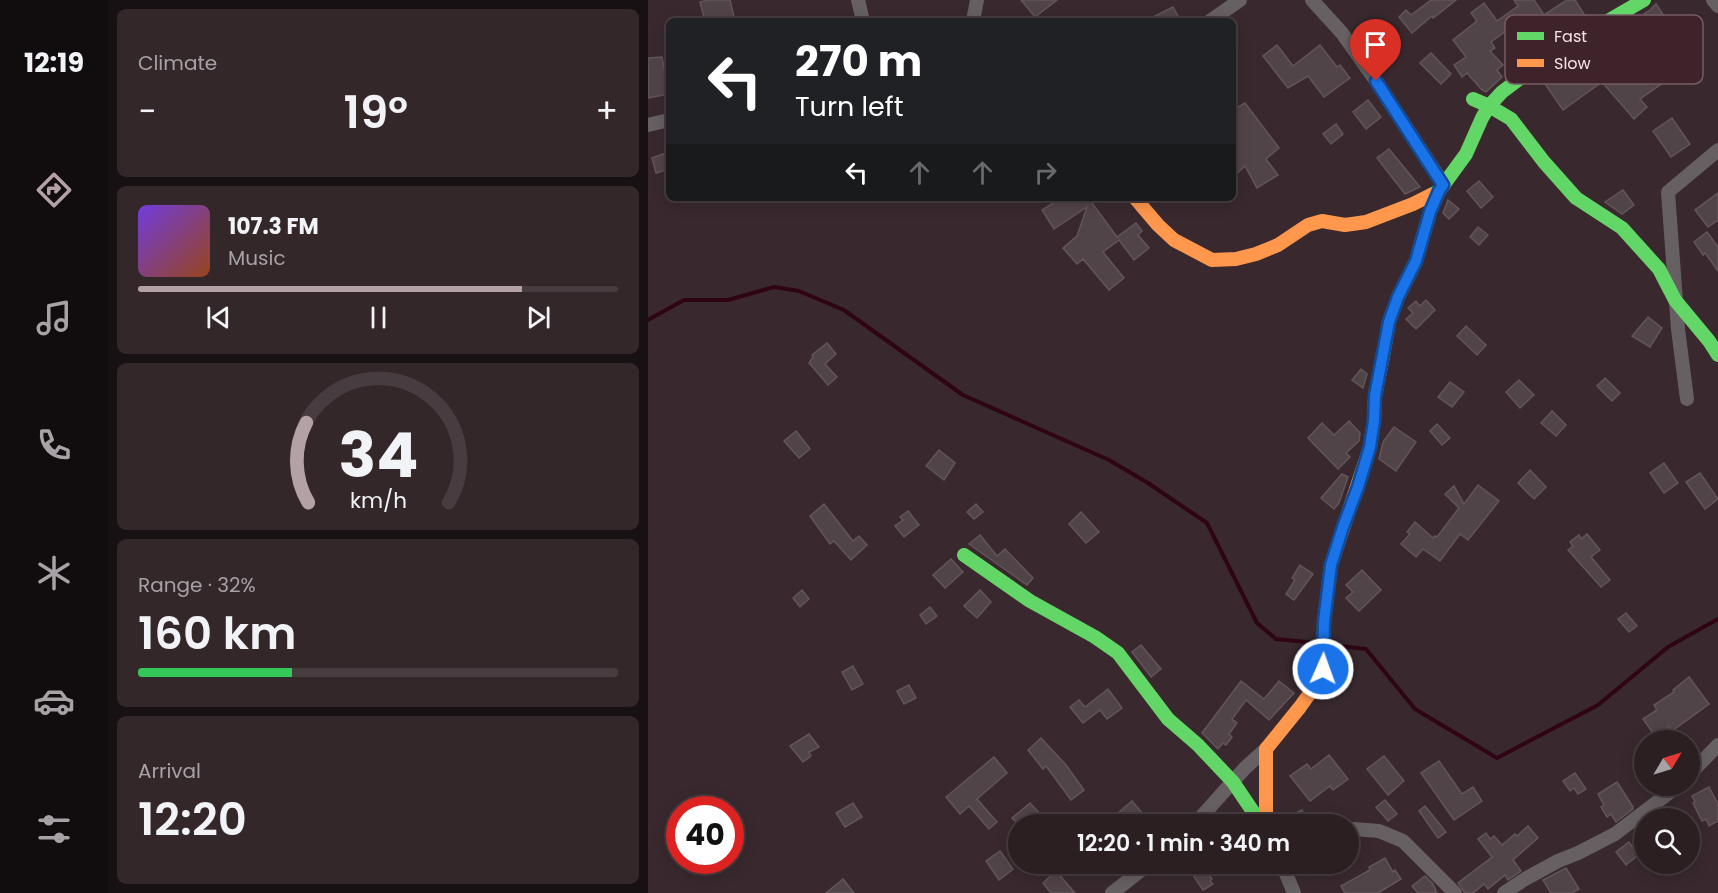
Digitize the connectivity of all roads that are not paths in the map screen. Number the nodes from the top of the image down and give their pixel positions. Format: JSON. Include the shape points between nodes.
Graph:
{"nodes":[{"id":1,"x":858,"y":0,"type":"edge"},
{"id":2,"x":978,"y":0,"type":"edge"},
{"id":3,"x":1240,"y":0,"type":"edge"},
{"id":4,"x":1311,"y":0,"type":"edge"},
{"id":5,"x":1644,"y":0,"type":"edge"},
{"id":6,"x":1713,"y":0,"type":"edge"},
{"id":7,"x":1718,"y":6,"type":"edge"},
{"id":8,"x":1618,"y":15,"type":"edge"},
{"id":9,"x":862,"y":18,"type":"edge"},
{"id":10,"x":974,"y":18,"type":"edge"},
{"id":11,"x":1214,"y":18,"type":"edge"},
{"id":12,"x":1513,"y":84,"type":"edge"},
{"id":13,"x":1473,"y":99,"type":"dead end"},
{"id":14,"x":1489,"y":106,"type":"junction"},
{"id":15,"x":666,"y":121,"type":"edge"},
{"id":16,"x":648,"y":125,"type":"edge"},
{"id":17,"x":1718,"y":150,"type":"edge"},
{"id":18,"x":1441,"y":188,"type":"junction"},
{"id":19,"x":1138,"y":201,"type":"edge"},
{"id":20,"x":1676,"y":300,"type":"junction"},
{"id":21,"x":1718,"y":355,"type":"edge"},
{"id":22,"x":1687,"y":399,"type":"dead end"},
{"id":23,"x":964,"y":555,"type":"dead end"},
{"id":24,"x":1718,"y":745,"type":"edge"},
{"id":25,"x":1266,"y":748,"type":"junction"},
{"id":26,"x":1700,"y":764,"type":"edge"},
{"id":27,"x":1233,"y":782,"type":"junction"},
{"id":28,"x":1665,"y":796,"type":"edge"},
{"id":29,"x":1204,"y":814,"type":"edge"},
{"id":30,"x":1256,"y":814,"type":"edge"},
{"id":31,"x":1264,"y":814,"type":"edge"},
{"id":32,"x":1359,"y":829,"type":"edge"},
{"id":33,"x":1137,"y":874,"type":"edge"},
{"id":34,"x":1287,"y":874,"type":"edge"},
{"id":35,"x":1117,"y":891,"type":"edge"},
{"id":36,"x":1294,"y":893,"type":"edge"},
{"id":37,"x":1455,"y":893,"type":"edge"},
{"id":38,"x":1504,"y":893,"type":"edge"}],
"edges":[{"from":1,"to":9,"type":"street"},
{"from":2,"to":10,"type":"street"},
{"from":3,"to":11,"type":"street"},
{"from":4,"to":18,"type":"street","via":[[1342,33],[1369,71]]},
{"from":5,"to":8,"type":"street"},
{"from":6,"to":7,"type":"street"},
{"from":12,"to":14,"type":"street"},
{"from":13,"to":14,"type":"street"},
{"from":14,"to":18,"type":"street","via":[[1466,154]]},
{"from":14,"to":20,"type":"street","via":[[1511,119],[1576,198],[1622,228],[1659,269]]},
{"from":15,"to":16,"type":"street"},
{"from":17,"to":20,"type":"street","via":[[1668,192]]},
{"from":18,"to":19,"type":"street","via":[[1413,204],[1366,222],[1308,225],[1278,245],[1236,259],[1212,260],[1174,240]]},
{"from":18,"to":25,"type":"street","via":[[1416,261],[1389,322],[1370,447],[1331,565],[1320,679]]},
{"from":20,"to":21,"type":"street"},
{"from":20,"to":22,"type":"street"},
{"from":23,"to":27,"type":"street","via":[[1030,602],[1118,653],[1168,719]]},
{"from":24,"to":26,"type":"street"},
{"from":25,"to":27,"type":"street"},
{"from":25,"to":31,"type":"street"},
{"from":27,"to":29,"type":"street"},
{"from":27,"to":30,"type":"street"},
{"from":28,"to":38,"type":"street","via":[[1615,834]]},
{"from":32,"to":37,"type":"street","via":[[1380,831],[1402,841]]},
{"from":33,"to":35,"type":"street"},
{"from":34,"to":36,"type":"street"}]}
